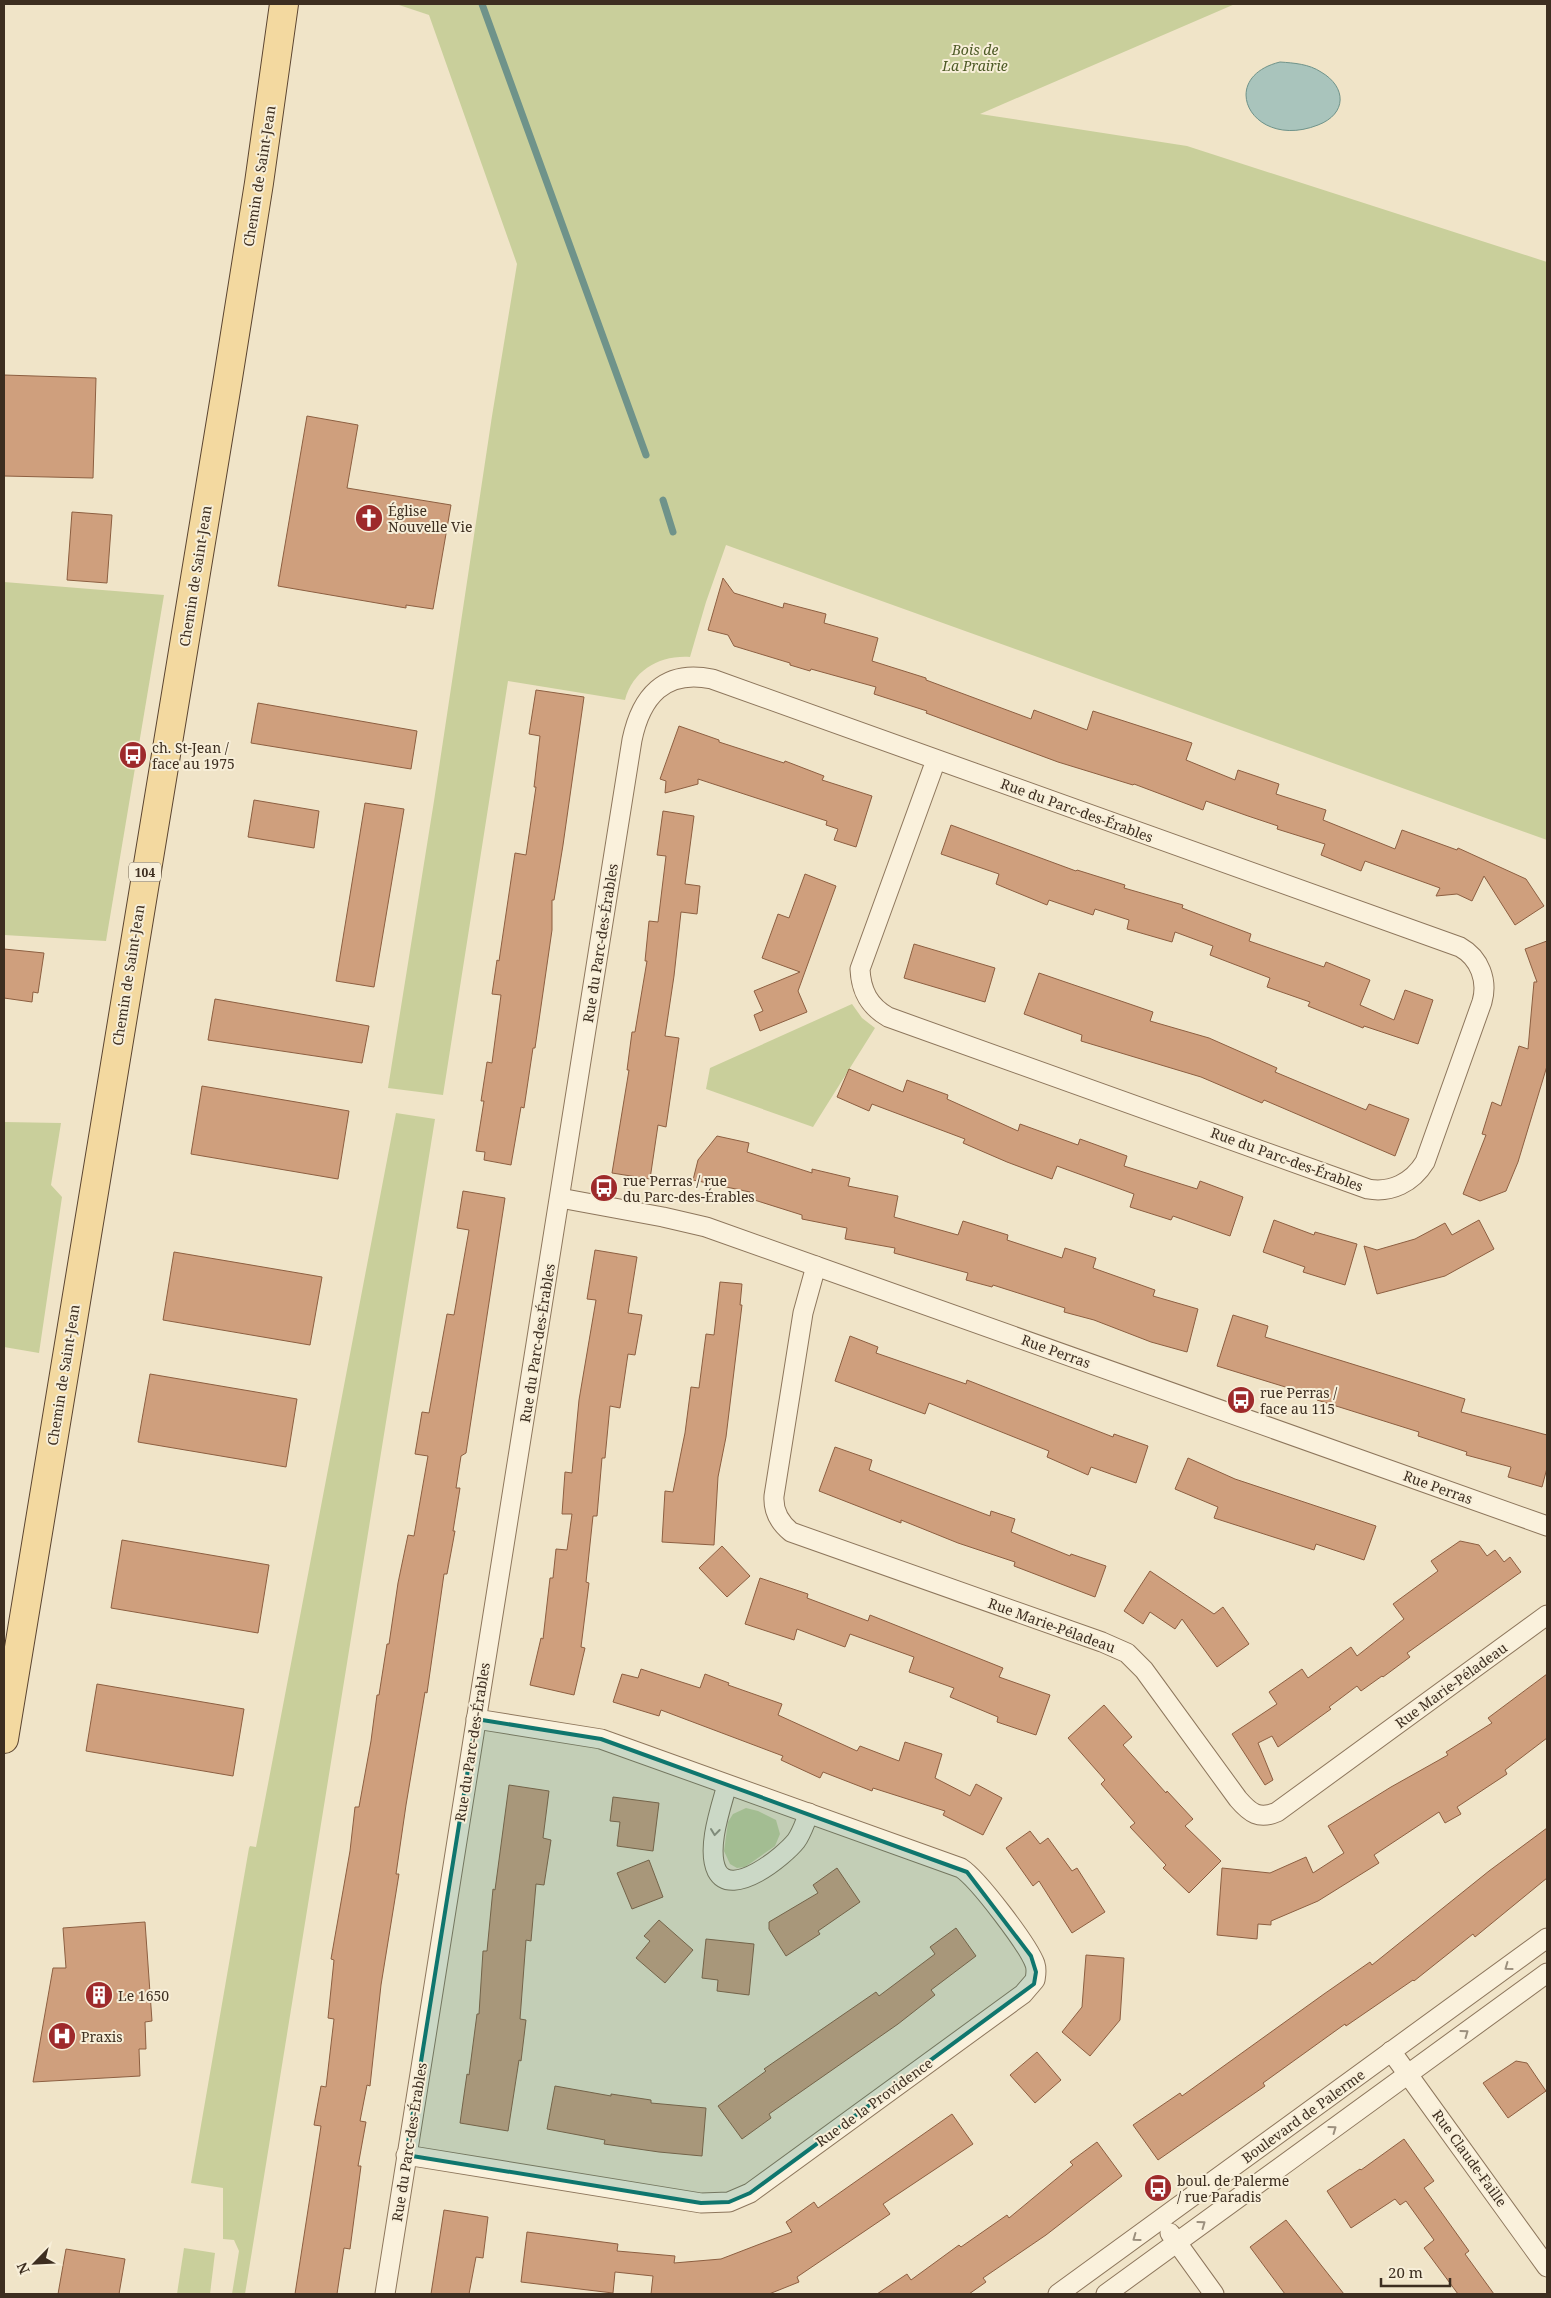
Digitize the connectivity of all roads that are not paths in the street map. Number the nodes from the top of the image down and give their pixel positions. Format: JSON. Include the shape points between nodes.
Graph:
{"nodes":[{"id":1,"x":284,"y":4,"type":"edge"},
{"id":2,"x":936,"y":760,"type":"junction"},
{"id":3,"x":560,"y":1198,"type":"junction"},
{"id":4,"x":816,"y":1266,"type":"junction"},
{"id":5,"x":1547,"y":1526,"type":"edge"},
{"id":6,"x":1547,"y":1615,"type":"edge"},
{"id":7,"x":476,"y":1719,"type":"junction"},
{"id":8,"x":4,"y":1739,"type":"edge"},
{"id":9,"x":727,"y":1785,"type":"junction"},
{"id":10,"x":809,"y":1813,"type":"junction"},
{"id":11,"x":1547,"y":1938,"type":"edge"},
{"id":12,"x":1547,"y":1973,"type":"edge"},
{"id":13,"x":1391,"y":2051,"type":"junction"},
{"id":14,"x":1409,"y":2074,"type":"junction"},
{"id":15,"x":406,"y":2155,"type":"junction"},
{"id":16,"x":1161,"y":2220,"type":"junction"},
{"id":17,"x":1177,"y":2243,"type":"junction"},
{"id":18,"x":1547,"y":2267,"type":"edge"},
{"id":19,"x":385,"y":2294,"type":"edge"},
{"id":20,"x":1058,"y":2294,"type":"edge"},
{"id":21,"x":1106,"y":2294,"type":"edge"},
{"id":22,"x":1214,"y":2294,"type":"edge"}],
"edges":[{"from":1,"to":8,"type":"main road","name":"Chemin de Saint-Jean","number":"104","via":[[259,183]]},
{"from":2,"to":2,"type":"street","name":"Rue du Parc-des-Érables","via":[[1466,950],[1480,968],[1484,995],[1419,1172],[1388,1190],[1368,1189],[878,1011],[864,992],[862,959]]},
{"from":2,"to":3,"type":"street","name":"Rue du Parc-des-Érables","via":[[703,678],[692,677],[668,683],[649,696],[637,716],[632,740]]},
{"from":3,"to":4,"type":"street","name":"Rue Perras","via":[[685,1221]]},
{"from":3,"to":7,"type":"street","name":"Rue du Parc-des-Érables"},
{"from":4,"to":5,"type":"street","name":"Rue Perras"},
{"from":4,"to":6,"type":"street","name":"Rue Marie-Péladeau","via":[[803,1313],[774,1496],[775,1511],[785,1527],[791,1532],[1127,1653],[1144,1670],[1238,1799],[1257,1816],[1276,1812]]},
{"from":7,"to":9,"type":"street","name":"Rue de la Providence","via":[[601,1739]]},
{"from":7,"to":15,"type":"street","name":"Rue du Parc-des-Érables"},
{"from":9,"to":10,"type":"street","name":"Rue de la Providence"},
{"from":9,"to":10,"type":"street","one_way":true,"via":[[717,1822],[714,1850],[717,1871],[730,1881],[748,1878],[789,1848],[802,1832]]},
{"from":10,"to":15,"type":"street","name":"Rue de la Providence","via":[[967,1872],[978,1882],[1031,1956],[1036,1972],[1034,1984],[750,2193],[729,2202],[701,2203]]},
{"from":11,"to":13,"type":"street","name":"Boulevard de Palerme","one_way":true},
{"from":14,"to":12,"type":"street","name":"Boulevard de Palerme","one_way":true},
{"from":13,"to":14,"type":"street","name":"Rue Claude-Faille"},
{"from":13,"to":16,"type":"street","name":"Boulevard de Palerme"},
{"from":17,"to":14,"type":"street","name":"Boulevard de Palerme","one_way":true},
{"from":14,"to":18,"type":"street","name":"Rue Claude-Faille"},
{"from":15,"to":19,"type":"street","name":"Rue du Parc-des-Érables"},
{"from":16,"to":17,"type":"street"},
{"from":16,"to":20,"type":"street","name":"Boulevard de Palerme","one_way":true},
{"from":17,"to":21,"type":"street","name":"Boulevard de Palerme"},
{"from":17,"to":22,"type":"street"}]}
